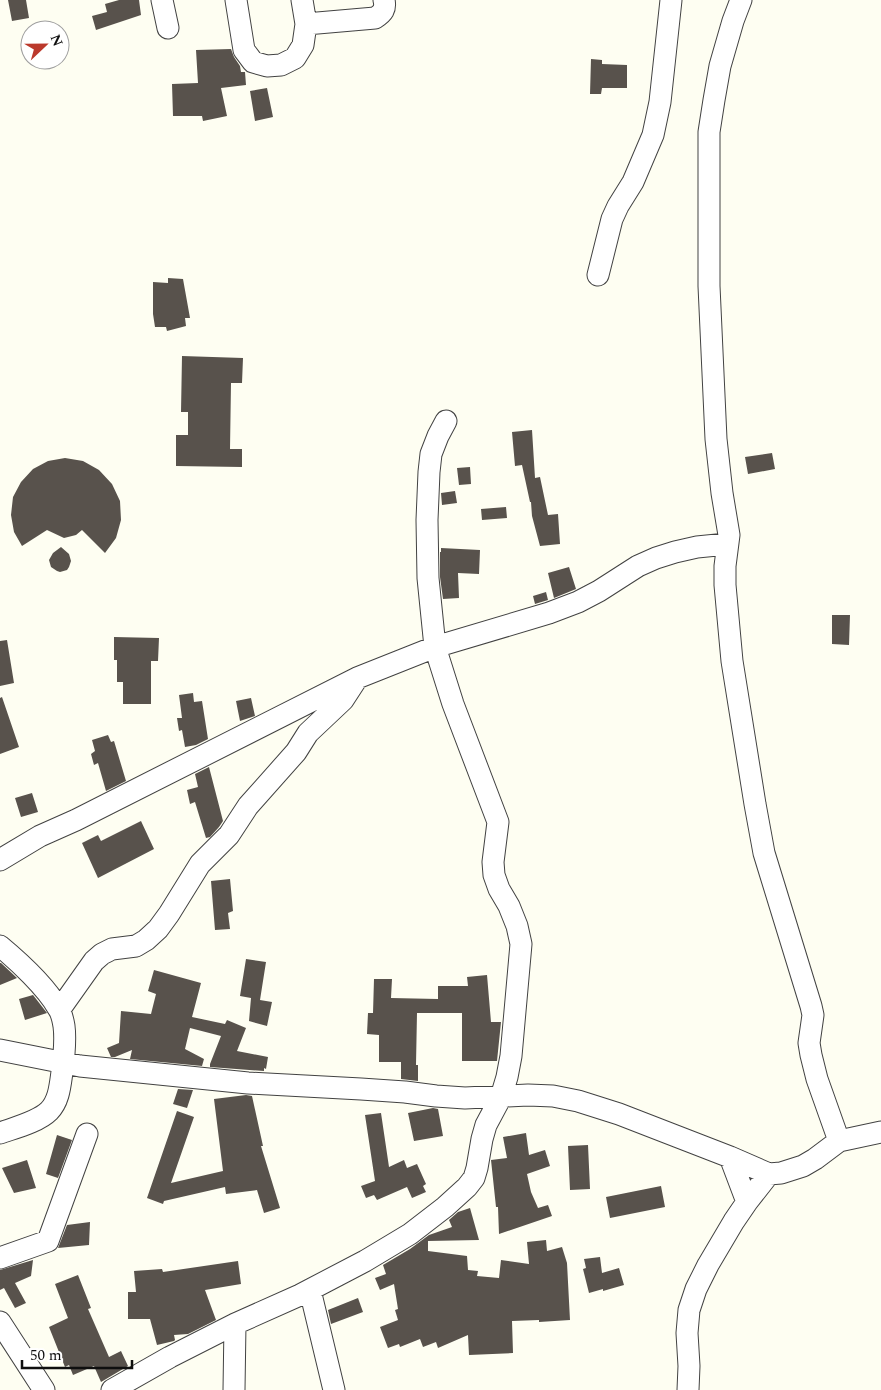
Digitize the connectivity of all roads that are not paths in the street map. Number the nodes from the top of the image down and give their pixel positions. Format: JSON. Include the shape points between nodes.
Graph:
{"nodes":[{"id":1,"x":162,"y":0,"type":"edge"},
{"id":2,"x":236,"y":0,"type":"edge"},
{"id":3,"x":302,"y":0,"type":"edge"},
{"id":4,"x":384,"y":0,"type":"edge"},
{"id":5,"x":671,"y":0,"type":"edge"},
{"id":6,"x":741,"y":0,"type":"edge"},
{"id":7,"x":306,"y":24,"type":"junction"},
{"id":8,"x":168,"y":28,"type":"dead end"},
{"id":9,"x":598,"y":275,"type":"dead end"},
{"id":10,"x":446,"y":421,"type":"dead end"},
{"id":11,"x":727,"y":544,"type":"junction"},
{"id":12,"x":435,"y":647,"type":"junction"},
{"id":13,"x":357,"y":678,"type":"junction"},
{"id":14,"x":0,"y":860,"type":"edge"},
{"id":15,"x":0,"y":946,"type":"edge"},
{"id":16,"x":60,"y":1009,"type":"junction"},
{"id":17,"x":0,"y":1050,"type":"edge"},
{"id":18,"x":63,"y":1063,"type":"junction"},
{"id":19,"x":501,"y":1097,"type":"junction"},
{"id":20,"x":881,"y":1132,"type":"edge"},
{"id":21,"x":0,"y":1133,"type":"edge"},
{"id":22,"x":87,"y":1134,"type":"dead end"},
{"id":23,"x":840,"y":1141,"type":"junction"},
{"id":24,"x":730,"y":1157,"type":"junction"},
{"id":25,"x":769,"y":1174,"type":"junction"},
{"id":26,"x":747,"y":1202,"type":"junction"},
{"id":27,"x":0,"y":1258,"type":"edge"},
{"id":28,"x":310,"y":1290,"type":"junction"},
{"id":29,"x":0,"y":1322,"type":"edge"},
{"id":30,"x":235,"y":1324,"type":"junction"},
{"id":31,"x":44,"y":1390,"type":"edge"},
{"id":32,"x":112,"y":1390,"type":"edge"},
{"id":33,"x":234,"y":1390,"type":"edge"},
{"id":34,"x":334,"y":1390,"type":"edge"},
{"id":35,"x":688,"y":1390,"type":"edge"}],
"edges":[{"from":1,"to":8,"type":"street"},
{"from":2,"to":7,"type":"street","via":[[244,50],[253,62],[281,65],[295,58],[304,44]]},
{"from":3,"to":7,"type":"street"},
{"from":4,"to":7,"type":"street","via":[[386,7],[376,18]]},
{"from":5,"to":9,"type":"street","via":[[660,102],[653,135],[633,182],[612,219]]},
{"from":6,"to":11,"type":"street","via":[[720,66],[709,132],[709,286],[716,439],[729,535]]},
{"from":10,"to":12,"type":"street","via":[[431,454],[429,472],[428,578]]},
{"from":11,"to":12,"type":"street","via":[[668,554],[638,566],[570,605]]},
{"from":11,"to":23,"type":"street","via":[[725,585],[732,661],[756,814],[769,872],[811,1006],[809,1043],[817,1079]]},
{"from":12,"to":13,"type":"street"},
{"from":12,"to":19,"type":"street","via":[[498,822],[494,875],[517,926],[521,944],[511,1056]]},
{"from":13,"to":14,"type":"street","via":[[40,836]]},
{"from":13,"to":16,"type":"street","via":[[343,700],[308,733],[296,752],[248,806],[229,835],[200,864],[158,929],[136,946],[112,949],[102,954]]},
{"from":15,"to":16,"type":"street"},
{"from":16,"to":18,"type":"street","via":[[65,1040]]},
{"from":17,"to":18,"type":"street"},
{"from":18,"to":19,"type":"street","via":[[248,1083],[465,1098]]},
{"from":18,"to":21,"type":"street","via":[[56,1102],[48,1112]]},
{"from":19,"to":24,"type":"street","via":[[553,1096],[578,1101]]},
{"from":19,"to":28,"type":"street","via":[[486,1125],[474,1178],[467,1187],[410,1234]]},
{"from":20,"to":23,"type":"street"},
{"from":22,"to":27,"type":"street","via":[[48,1242]]},
{"from":23,"to":25,"type":"street","via":[[803,1166]]},
{"from":24,"to":25,"type":"street"},
{"from":24,"to":26,"type":"street"},
{"from":25,"to":26,"type":"street"},
{"from":26,"to":35,"type":"street","via":[[708,1265],[689,1310]]},
{"from":28,"to":30,"type":"street"},
{"from":28,"to":34,"type":"street"},
{"from":29,"to":31,"type":"street"},
{"from":30,"to":32,"type":"street","via":[[170,1356]]},
{"from":30,"to":33,"type":"street"}]}
